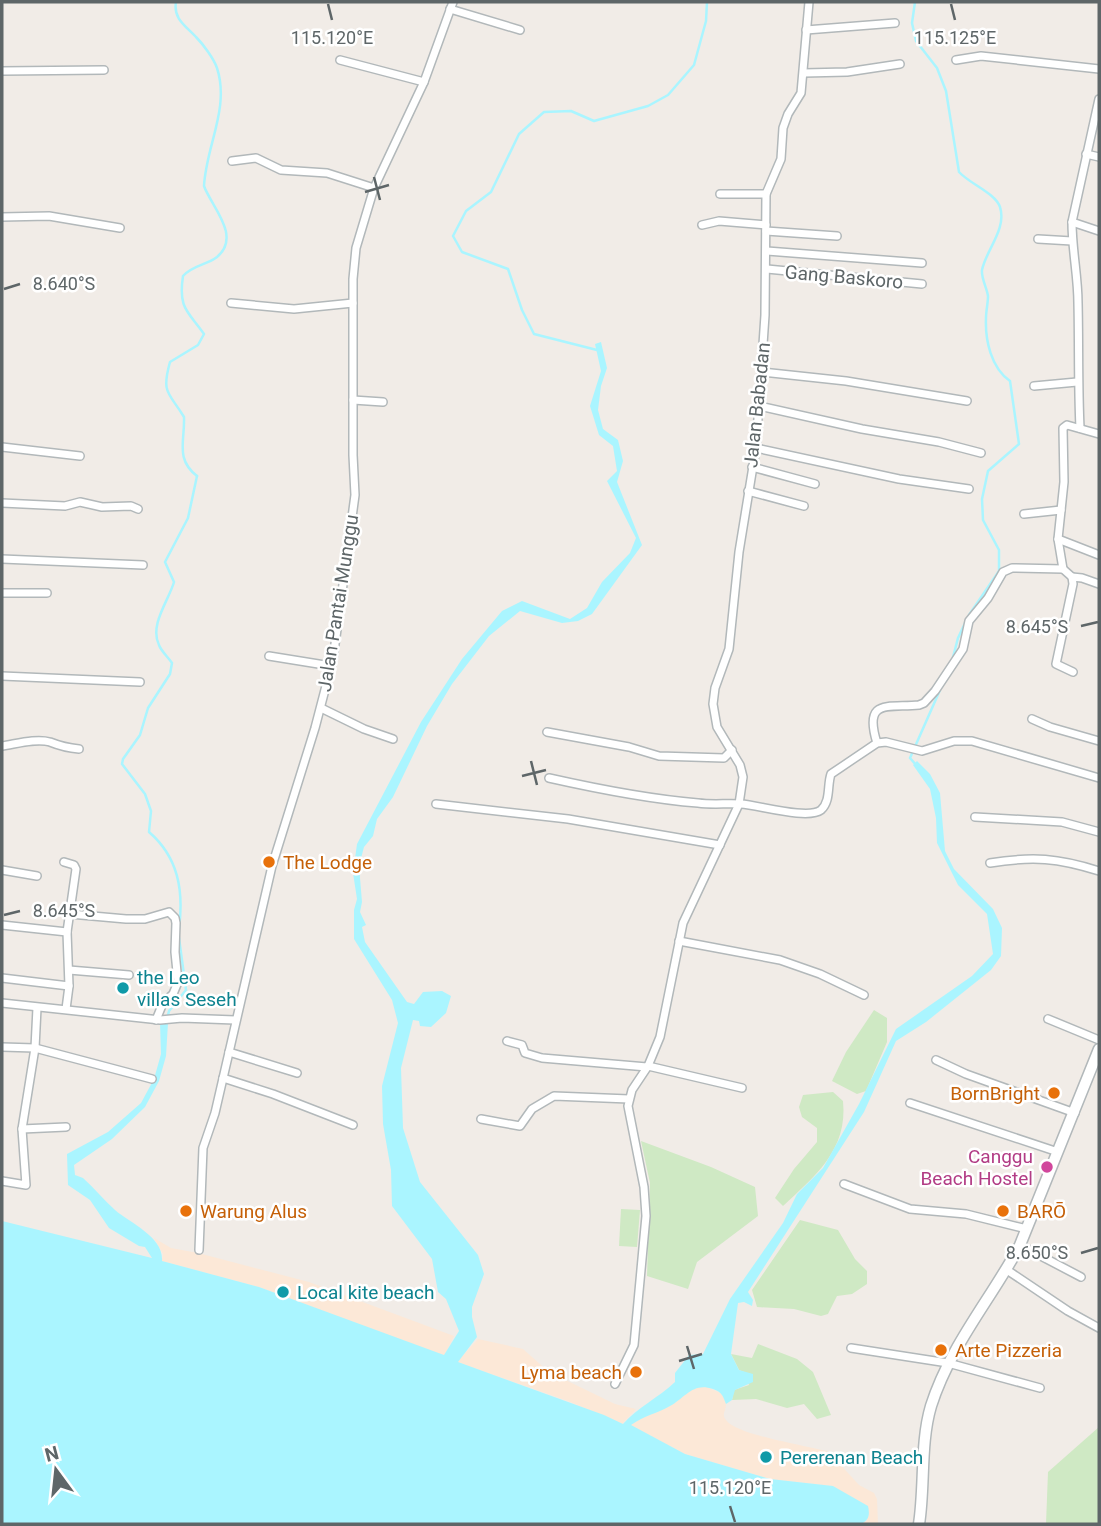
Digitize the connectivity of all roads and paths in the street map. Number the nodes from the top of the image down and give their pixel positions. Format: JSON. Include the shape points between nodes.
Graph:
{"nodes":[{"id":1,"x":808,"y":2,"type":"edge"},
{"id":2,"x":452,"y":5,"type":"edge"},
{"id":3,"x":895,"y":23,"type":"dead end"},
{"id":4,"x":520,"y":30,"type":"dead end"},
{"id":5,"x":806,"y":30,"type":"junction"},
{"id":6,"x":340,"y":60,"type":"dead end"},
{"id":7,"x":956,"y":60,"type":"dead end"},
{"id":8,"x":900,"y":64,"type":"dead end"},
{"id":9,"x":1099,"y":69,"type":"edge"},
{"id":10,"x":104,"y":70,"type":"dead end"},
{"id":11,"x":2,"y":71,"type":"edge"},
{"id":12,"x":804,"y":73,"type":"junction"},
{"id":13,"x":424,"y":82,"type":"junction"},
{"id":14,"x":1099,"y":99,"type":"edge"},
{"id":15,"x":1086,"y":154,"type":"junction"},
{"id":16,"x":1099,"y":157,"type":"edge"},
{"id":17,"x":232,"y":161,"type":"dead end"},
{"id":18,"x":374,"y":188,"type":"junction"},
{"id":19,"x":720,"y":194,"type":"dead end"},
{"id":20,"x":766,"y":194,"type":"junction"},
{"id":21,"x":2,"y":217,"type":"edge"},
{"id":22,"x":1072,"y":222,"type":"junction"},
{"id":23,"x":702,"y":225,"type":"dead end"},
{"id":24,"x":120,"y":228,"type":"dead end"},
{"id":25,"x":766,"y":228,"type":"junction"},
{"id":26,"x":1099,"y":231,"type":"edge"},
{"id":27,"x":837,"y":236,"type":"dead end"},
{"id":28,"x":1038,"y":239,"type":"dead end"},
{"id":29,"x":1072,"y":241,"type":"junction"},
{"id":30,"x":767,"y":251,"type":"junction"},
{"id":31,"x":922,"y":263,"type":"dead end"},
{"id":32,"x":767,"y":270,"type":"junction"},
{"id":33,"x":922,"y":284,"type":"dead end"},
{"id":34,"x":231,"y":303,"type":"dead end"},
{"id":35,"x":353,"y":303,"type":"junction"},
{"id":36,"x":762,"y":372,"type":"junction"},
{"id":37,"x":1077,"y":382,"type":"junction"},
{"id":38,"x":1034,"y":386,"type":"dead end"},
{"id":39,"x":353,"y":400,"type":"junction"},
{"id":40,"x":967,"y":401,"type":"dead end"},
{"id":41,"x":383,"y":402,"type":"dead end"},
{"id":42,"x":759,"y":406,"type":"junction"},
{"id":43,"x":1080,"y":428,"type":"junction"},
{"id":44,"x":1099,"y":434,"type":"edge"},
{"id":45,"x":2,"y":447,"type":"edge"},
{"id":46,"x":756,"y":449,"type":"junction"},
{"id":47,"x":981,"y":453,"type":"dead end"},
{"id":48,"x":80,"y":456,"type":"dead end"},
{"id":49,"x":752,"y":467,"type":"junction"},
{"id":50,"x":815,"y":484,"type":"dead end"},
{"id":51,"x":969,"y":489,"type":"dead end"},
{"id":52,"x":748,"y":491,"type":"junction"},
{"id":53,"x":2,"y":503,"type":"edge"},
{"id":54,"x":804,"y":506,"type":"dead end"},
{"id":55,"x":138,"y":509,"type":"dead end"},
{"id":56,"x":1061,"y":510,"type":"junction"},
{"id":57,"x":1024,"y":514,"type":"dead end"},
{"id":58,"x":1058,"y":539,"type":"junction"},
{"id":59,"x":1099,"y":555,"type":"edge"},
{"id":60,"x":2,"y":559,"type":"edge"},
{"id":61,"x":143,"y":565,"type":"dead end"},
{"id":62,"x":1063,"y":569,"type":"junction"},
{"id":63,"x":1072,"y":577,"type":"junction"},
{"id":64,"x":1099,"y":584,"type":"edge"},
{"id":65,"x":2,"y":593,"type":"edge"},
{"id":66,"x":47,"y":593,"type":"dead end"},
{"id":67,"x":269,"y":656,"type":"dead end"},
{"id":68,"x":331,"y":666,"type":"junction"},
{"id":69,"x":1073,"y":672,"type":"dead end"},
{"id":70,"x":2,"y":676,"type":"edge"},
{"id":71,"x":141,"y":682,"type":"dead end"},
{"id":72,"x":321,"y":708,"type":"junction"},
{"id":73,"x":1032,"y":719,"type":"dead end"},
{"id":74,"x":547,"y":732,"type":"dead end"},
{"id":75,"x":393,"y":739,"type":"dead end"},
{"id":76,"x":1099,"y":741,"type":"edge"},
{"id":77,"x":877,"y":743,"type":"junction"},
{"id":78,"x":2,"y":746,"type":"edge"},
{"id":79,"x":79,"y":749,"type":"dead end"},
{"id":80,"x":732,"y":750,"type":"junction"},
{"id":81,"x":549,"y":778,"type":"dead end"},
{"id":82,"x":1099,"y":778,"type":"edge"},
{"id":83,"x":436,"y":803,"type":"dead end"},
{"id":84,"x":739,"y":804,"type":"junction"},
{"id":85,"x":975,"y":817,"type":"dead end"},
{"id":86,"x":1099,"y":832,"type":"edge"},
{"id":87,"x":720,"y":845,"type":"junction"},
{"id":88,"x":64,"y":862,"type":"dead end"},
{"id":89,"x":990,"y":863,"type":"dead end"},
{"id":90,"x":2,"y":870,"type":"edge"},
{"id":91,"x":1099,"y":872,"type":"edge"},
{"id":92,"x":37,"y":876,"type":"dead end"},
{"id":93,"x":70,"y":914,"type":"junction"},
{"id":94,"x":2,"y":925,"type":"edge"},
{"id":95,"x":67,"y":932,"type":"junction"},
{"id":96,"x":679,"y":941,"type":"junction"},
{"id":97,"x":69,"y":970,"type":"junction"},
{"id":98,"x":129,"y":975,"type":"dead end"},
{"id":99,"x":2,"y":978,"type":"edge"},
{"id":100,"x":69,"y":986,"type":"junction"},
{"id":101,"x":864,"y":995,"type":"dead end"},
{"id":102,"x":2,"y":1003,"type":"edge"},
{"id":103,"x":37,"y":1008,"type":"junction"},
{"id":104,"x":66,"y":1009,"type":"junction"},
{"id":105,"x":1048,"y":1019,"type":"dead end"},
{"id":106,"x":158,"y":1020,"type":"junction"},
{"id":107,"x":235,"y":1020,"type":"junction"},
{"id":108,"x":1099,"y":1040,"type":"edge"},
{"id":109,"x":507,"y":1041,"type":"dead end"},
{"id":110,"x":2,"y":1047,"type":"edge"},
{"id":111,"x":34,"y":1048,"type":"junction"},
{"id":112,"x":1099,"y":1049,"type":"edge"},
{"id":113,"x":229,"y":1052,"type":"junction"},
{"id":114,"x":936,"y":1060,"type":"dead end"},
{"id":115,"x":648,"y":1067,"type":"junction"},
{"id":116,"x":297,"y":1073,"type":"dead end"},
{"id":117,"x":223,"y":1078,"type":"junction"},
{"id":118,"x":152,"y":1079,"type":"dead end"},
{"id":119,"x":742,"y":1088,"type":"dead end"},
{"id":120,"x":629,"y":1099,"type":"junction"},
{"id":121,"x":910,"y":1102,"type":"dead end"},
{"id":122,"x":1075,"y":1113,"type":"junction"},
{"id":123,"x":481,"y":1119,"type":"dead end"},
{"id":124,"x":353,"y":1125,"type":"dead end"},
{"id":125,"x":66,"y":1127,"type":"dead end"},
{"id":126,"x":22,"y":1129,"type":"junction"},
{"id":127,"x":1058,"y":1152,"type":"junction"},
{"id":128,"x":2,"y":1181,"type":"edge"},
{"id":129,"x":844,"y":1184,"type":"dead end"},
{"id":130,"x":1027,"y":1229,"type":"junction"},
{"id":131,"x":1020,"y":1245,"type":"junction"},
{"id":132,"x":199,"y":1250,"type":"dead end"},
{"id":133,"x":1007,"y":1270,"type":"junction"},
{"id":134,"x":1081,"y":1277,"type":"dead end"},
{"id":135,"x":1099,"y":1328,"type":"edge"},
{"id":136,"x":851,"y":1348,"type":"dead end"},
{"id":137,"x":948,"y":1363,"type":"junction"},
{"id":138,"x":615,"y":1384,"type":"dead end"},
{"id":139,"x":1041,"y":1388,"type":"dead end"},
{"id":140,"x":919,"y":1524,"type":"edge"}],
"edges":[{"from":1,"to":5,"type":"street","name":"Jalan Babadan"},
{"from":2,"to":4,"type":"street"},
{"from":2,"to":13,"type":"street","name":"Jalan Pantai Munggu"},
{"from":3,"to":5,"type":"street"},
{"from":5,"to":12,"type":"street","name":"Jalan Babadan"},
{"from":6,"to":13,"type":"street"},
{"from":7,"to":9,"type":"street","via":[[981,57]]},
{"from":8,"to":12,"type":"street"},
{"from":10,"to":11,"type":"street"},
{"from":12,"to":20,"type":"street","name":"Jalan Babadan","via":[[801,93],[783,128],[781,159]]},
{"from":13,"to":18,"type":"street","name":"Jalan Pantai Munggu"},
{"from":14,"to":15,"type":"street"},
{"from":15,"to":16,"type":"street"},
{"from":15,"to":22,"type":"street"},
{"from":17,"to":18,"type":"street","via":[[256,158],[281,170],[327,173]]},
{"from":18,"to":35,"type":"street","name":"Jalan Pantai Munggu","via":[[356,248]]},
{"from":19,"to":20,"type":"street"},
{"from":20,"to":25,"type":"street","name":"Jalan Babadan"},
{"from":21,"to":24,"type":"street","via":[[49,216]]},
{"from":22,"to":26,"type":"street"},
{"from":22,"to":29,"type":"street"},
{"from":23,"to":25,"type":"street","via":[[719,221]]},
{"from":25,"to":27,"type":"street"},
{"from":25,"to":30,"type":"street","name":"Jalan Babadan"},
{"from":28,"to":29,"type":"street"},
{"from":29,"to":37,"type":"street","via":[[1078,300]]},
{"from":30,"to":31,"type":"street"},
{"from":30,"to":32,"type":"street","name":"Jalan Babadan"},
{"from":32,"to":33,"type":"street","name":"Gang Baskoro"},
{"from":32,"to":36,"type":"street","name":"Jalan Babadan"},
{"from":34,"to":35,"type":"street","via":[[294,309]]},
{"from":35,"to":39,"type":"street","name":"Jalan Pantai Munggu"},
{"from":36,"to":40,"type":"street"},
{"from":36,"to":42,"type":"street","name":"Jalan Babadan"},
{"from":37,"to":38,"type":"street"},
{"from":37,"to":43,"type":"street"},
{"from":39,"to":41,"type":"street"},
{"from":39,"to":68,"type":"street","name":"Jalan Pantai Munggu","via":[[355,495]]},
{"from":42,"to":46,"type":"street","name":"Jalan Babadan"},
{"from":42,"to":47,"type":"street"},
{"from":43,"to":44,"type":"street"},
{"from":43,"to":56,"type":"street","via":[[1063,428]]},
{"from":45,"to":48,"type":"street"},
{"from":46,"to":49,"type":"street","name":"Jalan Babadan"},
{"from":46,"to":51,"type":"street"},
{"from":49,"to":50,"type":"street"},
{"from":49,"to":52,"type":"street","name":"Jalan Babadan"},
{"from":52,"to":54,"type":"street"},
{"from":52,"to":80,"type":"street","name":"Jalan Babadan","via":[[729,649],[713,704],[717,727]]},
{"from":53,"to":55,"type":"street","via":[[65,506],[80,502]]},
{"from":56,"to":57,"type":"street"},
{"from":56,"to":58,"type":"street"},
{"from":58,"to":59,"type":"street"},
{"from":58,"to":62,"type":"street"},
{"from":60,"to":61,"type":"street"},
{"from":62,"to":63,"type":"street"},
{"from":62,"to":77,"type":"street","via":[[1012,568],[1003,572],[969,621],[965,646],[935,691],[919,705],[884,706],[876,711]]},
{"from":63,"to":64,"type":"street"},
{"from":63,"to":69,"type":"street","via":[[1056,664]]},
{"from":65,"to":66,"type":"street"},
{"from":67,"to":68,"type":"street"},
{"from":68,"to":72,"type":"street","name":"Jalan Pantai Munggu"},
{"from":70,"to":71,"type":"street"},
{"from":72,"to":75,"type":"street"},
{"from":72,"to":107,"type":"street","name":"Jalan Pantai Munggu","via":[[272,866]]},
{"from":73,"to":76,"type":"street"},
{"from":74,"to":80,"type":"street","via":[[659,756],[724,758]]},
{"from":77,"to":82,"type":"street","via":[[922,751],[954,741],[972,741]]},
{"from":77,"to":84,"type":"street","via":[[831,774],[826,803],[815,813]]},
{"from":78,"to":79,"type":"street","via":[[50,742]]},
{"from":80,"to":84,"type":"street","name":"Jalan Babadan","via":[[743,777]]},
{"from":81,"to":84,"type":"street","via":[[675,800]]},
{"from":83,"to":87,"type":"street"},
{"from":84,"to":87,"type":"street"},
{"from":85,"to":86,"type":"street","via":[[1048,820]]},
{"from":87,"to":96,"type":"street","via":[[690,905]]},
{"from":88,"to":93,"type":"street","via":[[76,869]]},
{"from":89,"to":91,"type":"street","via":[[1022,858],[1064,860]]},
{"from":90,"to":92,"type":"street"},
{"from":93,"to":95,"type":"street"},
{"from":93,"to":106,"type":"street","via":[[126,919],[173,915],[178,982]]},
{"from":94,"to":95,"type":"street"},
{"from":95,"to":97,"type":"street"},
{"from":96,"to":101,"type":"street","via":[[780,960]]},
{"from":96,"to":115,"type":"street","via":[[660,1037]]},
{"from":97,"to":98,"type":"street"},
{"from":97,"to":100,"type":"street"},
{"from":99,"to":100,"type":"street"},
{"from":100,"to":104,"type":"street"},
{"from":102,"to":103,"type":"street"},
{"from":103,"to":104,"type":"street"},
{"from":103,"to":111,"type":"street"},
{"from":104,"to":106,"type":"street"},
{"from":105,"to":108,"type":"street"},
{"from":106,"to":107,"type":"street"},
{"from":107,"to":113,"type":"street","name":"Jalan Pantai Munggu"},
{"from":109,"to":115,"type":"street","via":[[542,1058]]},
{"from":110,"to":111,"type":"street"},
{"from":111,"to":118,"type":"street"},
{"from":111,"to":126,"type":"street"},
{"from":112,"to":122,"type":"street"},
{"from":113,"to":116,"type":"street"},
{"from":113,"to":117,"type":"street","name":"Jalan Pantai Munggu"},
{"from":114,"to":122,"type":"street"},
{"from":115,"to":119,"type":"street"},
{"from":115,"to":120,"type":"street"},
{"from":117,"to":124,"type":"street"},
{"from":117,"to":132,"type":"street","name":"Jalan Pantai Munggu","via":[[203,1148]]},
{"from":120,"to":123,"type":"street","via":[[554,1096],[532,1109],[520,1126]]},
{"from":120,"to":138,"type":"street","via":[[646,1200],[634,1345]]},
{"from":121,"to":127,"type":"street"},
{"from":122,"to":127,"type":"street"},
{"from":125,"to":126,"type":"street"},
{"from":126,"to":128,"type":"street","via":[[26,1185]]},
{"from":127,"to":130,"type":"street"},
{"from":129,"to":130,"type":"street","via":[[910,1209],[966,1214]]},
{"from":130,"to":131,"type":"street"},
{"from":131,"to":133,"type":"street"},
{"from":131,"to":134,"type":"street"},
{"from":133,"to":135,"type":"street"},
{"from":133,"to":137,"type":"street"},
{"from":136,"to":137,"type":"street"},
{"from":137,"to":139,"type":"street"},
{"from":137,"to":140,"type":"street","via":[[930,1409]]}]}
